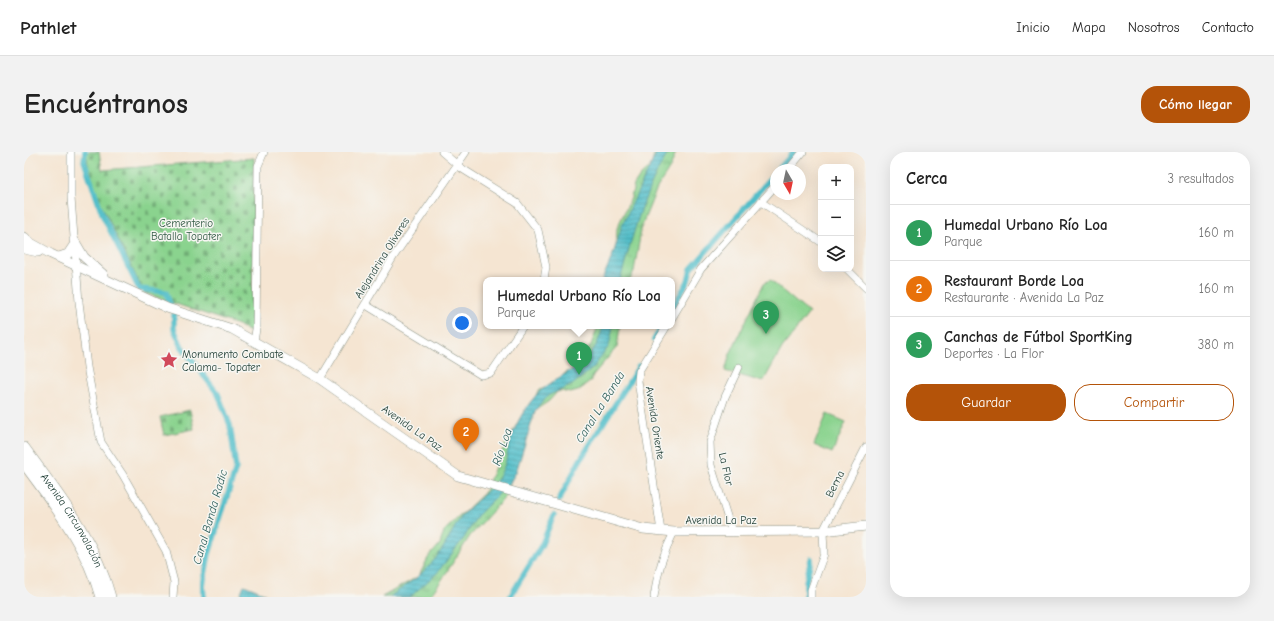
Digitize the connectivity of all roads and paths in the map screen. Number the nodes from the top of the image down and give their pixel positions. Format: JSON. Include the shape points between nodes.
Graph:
{"nodes":[{"id":1,"x":71,"y":152,"type":"edge"},
{"id":2,"x":264,"y":152,"type":"edge"},
{"id":3,"x":442,"y":152,"type":"edge"},
{"id":4,"x":466,"y":152,"type":"edge"},
{"id":5,"x":803,"y":152,"type":"edge"},
{"id":6,"x":457,"y":164,"type":"junction"},
{"id":7,"x":793,"y":164,"type":"edge"},
{"id":8,"x":770,"y":192,"type":"edge"},
{"id":9,"x":761,"y":202,"type":"junction"},
{"id":10,"x":818,"y":240,"type":"edge"},
{"id":11,"x":24,"y":241,"type":"edge"},
{"id":12,"x":74,"y":243,"type":"junction"},
{"id":13,"x":38,"y":251,"type":"joint"},
{"id":14,"x":59,"y":257,"type":"junction"},
{"id":15,"x":76,"y":268,"type":"junction"},
{"id":16,"x":850,"y":272,"type":"edge"},
{"id":17,"x":544,"y":277,"type":"edge"},
{"id":18,"x":112,"y":282,"type":"junction"},
{"id":19,"x":866,"y":288,"type":"edge"},
{"id":20,"x":366,"y":305,"type":"junction"},
{"id":21,"x":675,"y":313,"type":"edge"},
{"id":22,"x":521,"y":329,"type":"edge"},
{"id":23,"x":665,"y":329,"type":"edge"},
{"id":24,"x":254,"y":342,"type":"junction"},
{"id":25,"x":740,"y":367,"type":"dead end"},
{"id":26,"x":320,"y":379,"type":"junction"},
{"id":27,"x":24,"y":448,"type":"edge"},
{"id":28,"x":866,"y":448,"type":"edge"},
{"id":29,"x":24,"y":463,"type":"edge"},
{"id":30,"x":866,"y":526,"type":"edge"},
{"id":31,"x":661,"y":531,"type":"junction"},
{"id":32,"x":823,"y":531,"type":"junction"},
{"id":33,"x":674,"y":532,"type":"junction"},
{"id":34,"x":732,"y":532,"type":"junction"},
{"id":35,"x":101,"y":597,"type":"edge"},
{"id":36,"x":110,"y":597,"type":"edge"},
{"id":37,"x":173,"y":597,"type":"edge"},
{"id":38,"x":654,"y":597,"type":"edge"},
{"id":39,"x":811,"y":597,"type":"edge"}],
"edges":[{"from":1,"to":12,"type":"street"},
{"from":2,"to":24,"type":"street","via":[[258,166]]},
{"from":3,"to":6,"type":"street"},
{"from":4,"to":6,"type":"street","name":"Alejandrina Olivares"},
{"from":5,"to":7,"type":"street"},
{"from":6,"to":17,"type":"street","via":[[517,204],[538,230],[546,267]]},
{"from":6,"to":20,"type":"street","name":"Alejandrina Olivares","via":[[394,256]]},
{"from":8,"to":9,"type":"street"},
{"from":9,"to":10,"type":"street"},
{"from":9,"to":21,"type":"street","via":[[701,269]]},
{"from":11,"to":13,"type":"highway"},
{"from":11,"to":14,"type":"main road","name":"Avenida La Paz"},
{"from":12,"to":14,"type":"main road","via":[[68,254]]},
{"from":12,"to":15,"type":"street"},
{"from":12,"to":18,"type":"main road","via":[[86,260]]},
{"from":13,"to":15,"type":"main road","name":"Avenida La Paz"},
{"from":14,"to":15,"type":"main road","name":"Avenida La Paz"},
{"from":15,"to":18,"type":"main road","name":"Avenida La Paz"},
{"from":15,"to":37,"type":"street","via":[[100,442],[123,475],[166,551],[174,582]]},
{"from":16,"to":19,"type":"street"},
{"from":18,"to":24,"type":"main road","name":"Avenida La Paz","via":[[168,308],[232,329]]},
{"from":20,"to":22,"type":"street","via":[[482,375],[491,373]]},
{"from":20,"to":26,"type":"street","name":"Alejandrina Olivares"},
{"from":23,"to":31,"type":"street","name":"Avenida Oriente","via":[[638,372]]},
{"from":24,"to":26,"type":"main road","name":"Avenida La Paz"},
{"from":25,"to":34,"type":"street","name":"La Flor","via":[[725,397],[710,442],[711,465]]},
{"from":26,"to":31,"type":"main road","name":"Avenida La Paz","via":[[458,476],[619,524]]},
{"from":27,"to":36,"type":"highway","name":"Avenida Circunvalación","via":[[84,534],[99,565]]},
{"from":28,"to":32,"type":"street","name":"Berna"},
{"from":29,"to":35,"type":"highway","name":"Avenida Circunvalación","via":[[77,539]]},
{"from":30,"to":32,"type":"main road","name":"Avenida La Paz"},
{"from":31,"to":33,"type":"main road","name":"Avenida La Paz"},
{"from":32,"to":34,"type":"main road","name":"Avenida La Paz"},
{"from":32,"to":39,"type":"street","via":[[824,554],[811,590]]},
{"from":33,"to":34,"type":"main road","name":"Avenida La Paz"},
{"from":33,"to":38,"type":"street","via":[[664,551]]}]}
